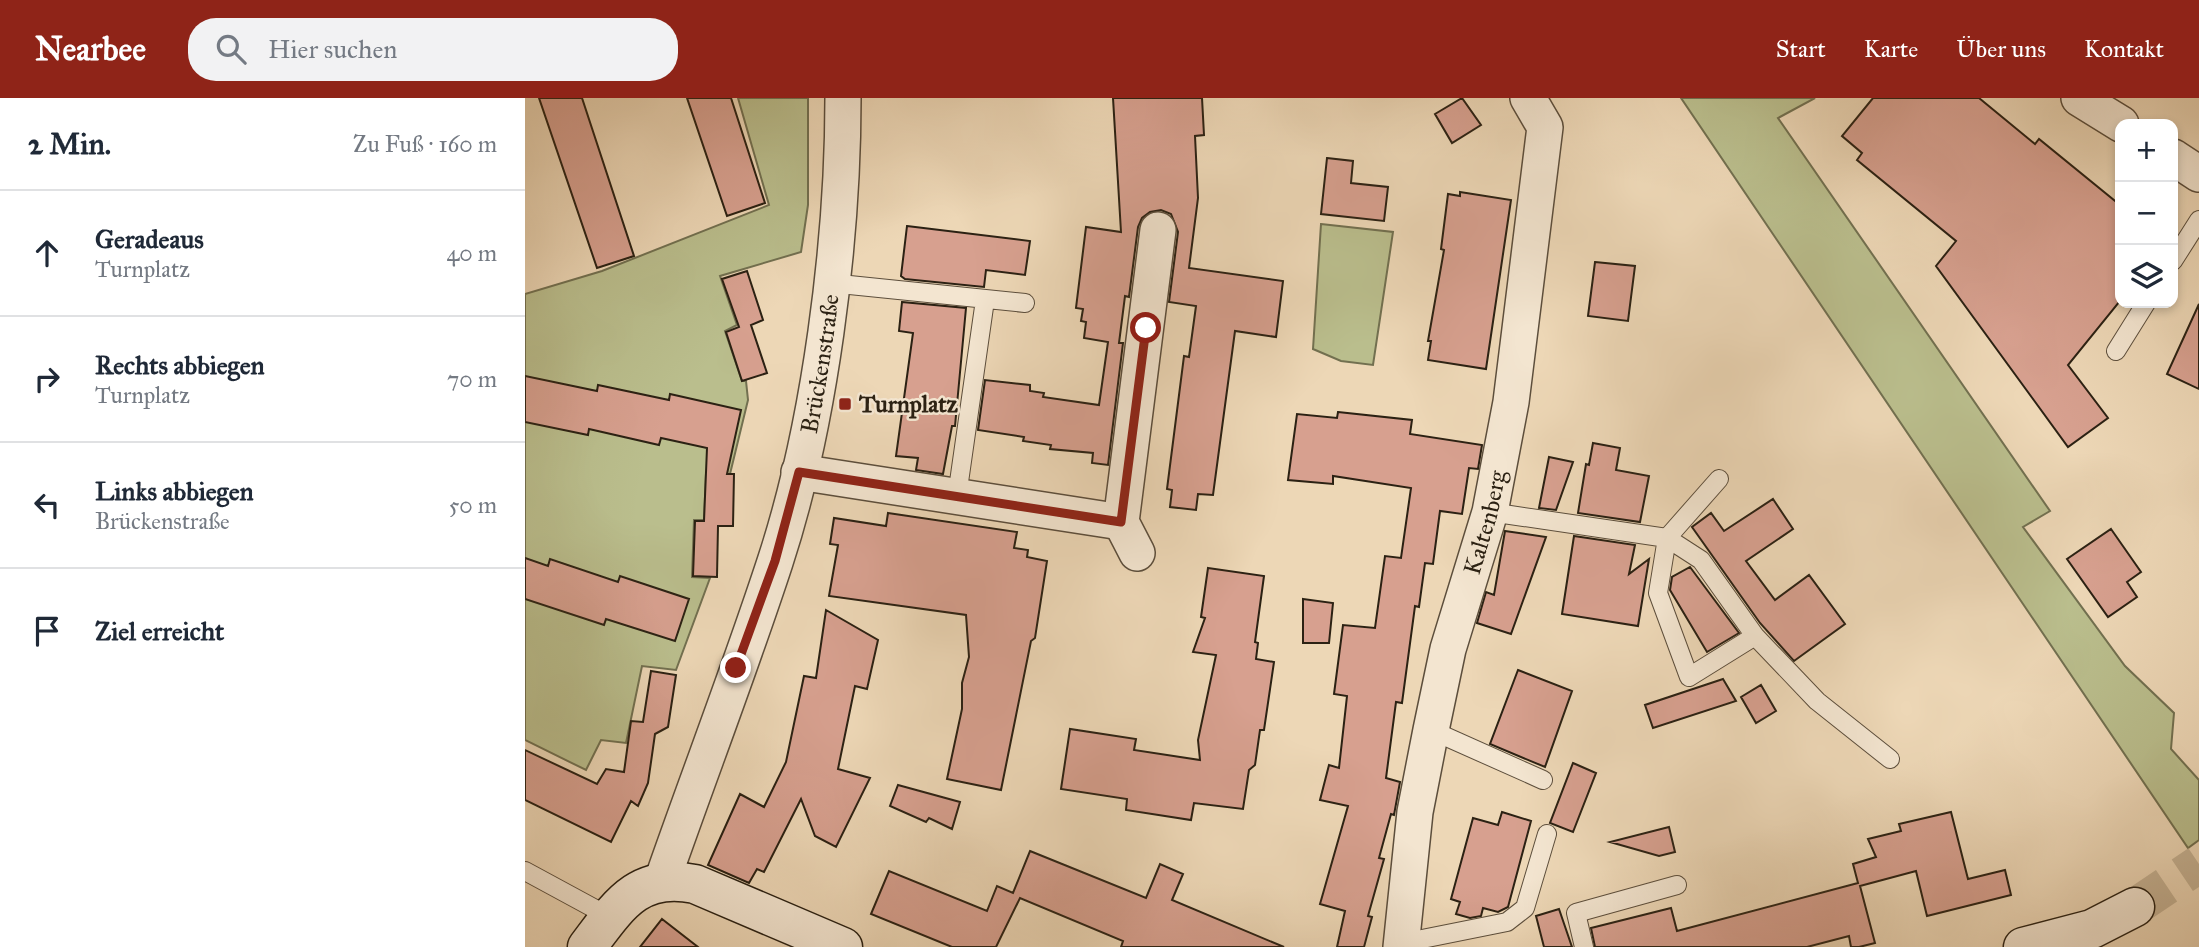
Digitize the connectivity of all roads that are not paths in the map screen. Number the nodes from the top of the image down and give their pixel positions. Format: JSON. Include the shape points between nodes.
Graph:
{"nodes":[{"id":1,"x":843,"y":98,"type":"edge"},
{"id":2,"x":1528,"y":98,"type":"edge"},
{"id":3,"x":2079,"y":98,"type":"edge"},
{"id":4,"x":2115,"y":121,"type":"edge"},
{"id":5,"x":2178,"y":160,"type":"edge"},
{"id":6,"x":2199,"y":174,"type":"edge"},
{"id":7,"x":2199,"y":220,"type":"edge"},
{"id":8,"x":1158,"y":230,"type":"dead end"},
{"id":9,"x":2178,"y":253,"type":"edge"},
{"id":10,"x":830,"y":283,"type":"junction"},
{"id":11,"x":985,"y":300,"type":"junction"},
{"id":12,"x":1025,"y":303,"type":"dead end"},
{"id":13,"x":2143,"y":308,"type":"edge"},
{"id":14,"x":2116,"y":351,"type":"dead end"},
{"id":15,"x":799,"y":472,"type":"junction"},
{"id":16,"x":1719,"y":480,"type":"dead end"},
{"id":17,"x":957,"y":496,"type":"junction"},
{"id":18,"x":1490,"y":512,"type":"junction"},
{"id":19,"x":1121,"y":522,"type":"junction"},
{"id":20,"x":1667,"y":538,"type":"junction"},
{"id":21,"x":1137,"y":553,"type":"dead end"},
{"id":22,"x":1755,"y":636,"type":"junction"},
{"id":23,"x":1431,"y":730,"type":"junction"},
{"id":24,"x":1890,"y":758,"type":"dead end"},
{"id":25,"x":1543,"y":780,"type":"dead end"},
{"id":26,"x":1547,"y":834,"type":"dead end"},
{"id":27,"x":525,"y":871,"type":"edge"},
{"id":28,"x":662,"y":881,"type":"junction"},
{"id":29,"x":1677,"y":885,"type":"dead end"},
{"id":30,"x":2135,"y":907,"type":"tunnel mouth"},
{"id":31,"x":610,"y":917,"type":"junction"},
{"id":32,"x":2071,"y":942,"type":"edge"},
{"id":33,"x":1401,"y":945,"type":"edge"},
{"id":34,"x":587,"y":947,"type":"edge"},
{"id":35,"x":843,"y":947,"type":"edge"},
{"id":36,"x":1584,"y":947,"type":"edge"},
{"id":37,"x":2023,"y":947,"type":"edge"}],
"edges":[{"from":1,"to":10,"type":"street","name":"Brückenstraße","via":[[843,154]]},
{"from":2,"to":18,"type":"street","name":"Kaltenberg","via":[[1545,127],[1513,389]]},
{"from":3,"to":4,"type":"street"},
{"from":5,"to":6,"type":"street"},
{"from":7,"to":9,"type":"lane"},
{"from":8,"to":19,"type":"street"},
{"from":10,"to":11,"type":"lane"},
{"from":10,"to":15,"type":"street","name":"Brückenstraße"},
{"from":11,"to":12,"type":"lane"},
{"from":11,"to":17,"type":"lane"},
{"from":13,"to":14,"type":"lane"},
{"from":15,"to":17,"type":"street"},
{"from":15,"to":28,"type":"street","name":"Brückenstraße","via":[[775,561]]},
{"from":16,"to":20,"type":"lane"},
{"from":17,"to":19,"type":"street"},
{"from":18,"to":20,"type":"lane"},
{"from":18,"to":23,"type":"street","name":"Kaltenberg","via":[[1448,649]]},
{"from":19,"to":21,"type":"street"},
{"from":20,"to":22,"type":"lane","via":[[1701,560]]},
{"from":20,"to":22,"type":"lane","via":[[1658,593],[1689,677]]},
{"from":22,"to":24,"type":"lane","via":[[1817,701]]},
{"from":23,"to":25,"type":"lane"},
{"from":23,"to":33,"type":"street","name":"Kaltenberg","via":[[1415,812]]},
{"from":26,"to":33,"type":"lane","via":[[1525,908],[1507,922]]},
{"from":27,"to":31,"type":"lane"},
{"from":28,"to":31,"type":"street","via":[[638,890]]},
{"from":28,"to":35,"type":"street","via":[[695,884]]},
{"from":29,"to":36,"type":"lane","via":[[1576,913]]},
{"from":30,"to":32,"type":"street"},
{"from":31,"to":34,"type":"street"},
{"from":32,"to":37,"type":"street"}]}
